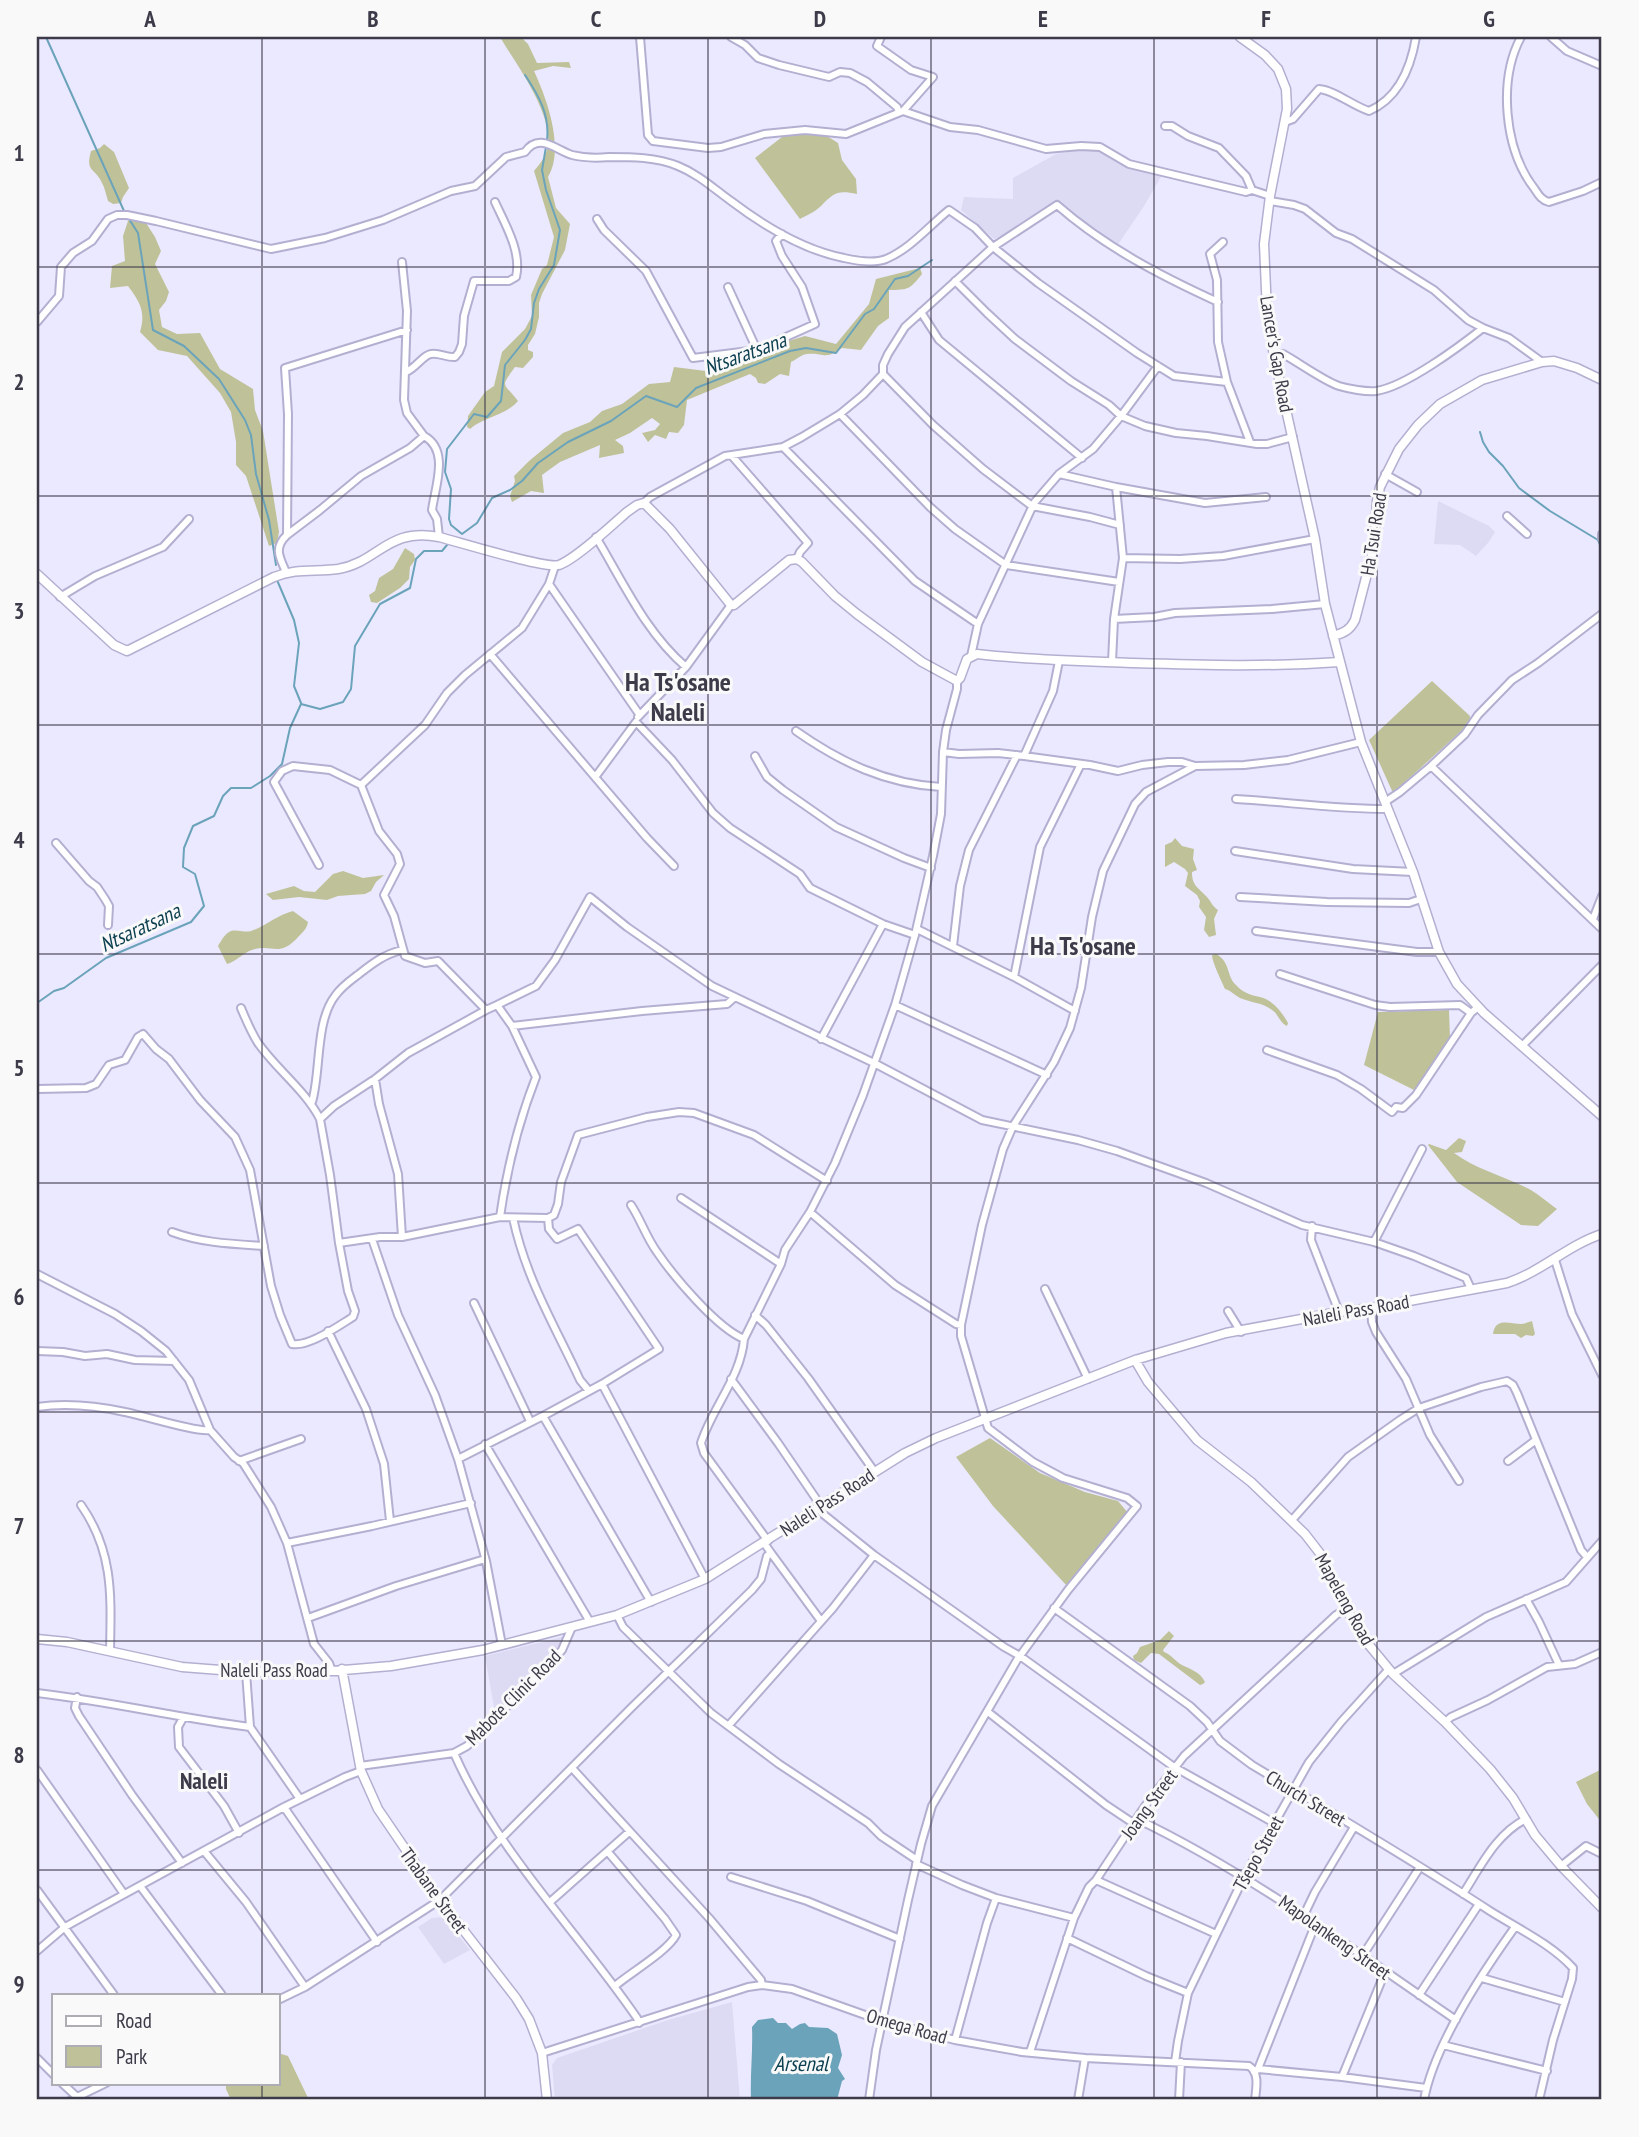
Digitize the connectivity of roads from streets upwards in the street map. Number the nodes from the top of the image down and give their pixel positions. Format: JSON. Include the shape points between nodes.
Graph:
{"nodes":[{"id":1,"x":640,"y":37,"type":"edge"},
{"id":2,"x":731,"y":37,"type":"edge"},
{"id":3,"x":881,"y":37,"type":"edge"},
{"id":4,"x":1240,"y":37,"type":"edge"},
{"id":5,"x":1416,"y":37,"type":"edge"},
{"id":6,"x":1521,"y":37,"type":"edge"},
{"id":7,"x":1551,"y":37,"type":"edge"},
{"id":8,"x":1602,"y":56,"type":"edge"},
{"id":9,"x":1600,"y":64,"type":"edge"},
{"id":10,"x":901,"y":111,"type":"junction"},
{"id":11,"x":1285,"y":122,"type":"junction"},
{"id":12,"x":1165,"y":126,"type":"dead end"},
{"id":13,"x":1602,"y":181,"type":"edge"},
{"id":14,"x":1252,"y":190,"type":"junction"},
{"id":15,"x":1270,"y":198,"type":"junction"},
{"id":16,"x":495,"y":202,"type":"dead end"},
{"id":17,"x":597,"y":219,"type":"dead end"},
{"id":18,"x":782,"y":234,"type":"junction"},
{"id":19,"x":1223,"y":242,"type":"dead end"},
{"id":20,"x":993,"y":247,"type":"junction"},
{"id":21,"x":402,"y":262,"type":"dead end"},
{"id":22,"x":955,"y":281,"type":"junction"},
{"id":23,"x":728,"y":287,"type":"dead end"},
{"id":24,"x":1218,"y":302,"type":"junction"},
{"id":25,"x":921,"y":312,"type":"junction"},
{"id":26,"x":37,"y":322,"type":"edge"},
{"id":27,"x":1483,"y":328,"type":"junction"},
{"id":28,"x":407,"y":330,"type":"junction"},
{"id":29,"x":757,"y":350,"type":"junction"},
{"id":30,"x":1274,"y":356,"type":"junction"},
{"id":31,"x":1542,"y":362,"type":"junction"},
{"id":32,"x":1158,"y":366,"type":"junction"},
{"id":33,"x":407,"y":372,"type":"junction"},
{"id":34,"x":883,"y":374,"type":"junction"},
{"id":35,"x":1602,"y":380,"type":"edge"},
{"id":36,"x":1227,"y":382,"type":"junction"},
{"id":37,"x":840,"y":414,"type":"junction"},
{"id":38,"x":1121,"y":416,"type":"junction"},
{"id":39,"x":424,"y":436,"type":"junction"},
{"id":40,"x":1293,"y":438,"type":"junction"},
{"id":41,"x":1250,"y":442,"type":"junction"},
{"id":42,"x":783,"y":447,"type":"junction"},
{"id":43,"x":732,"y":456,"type":"junction"},
{"id":44,"x":1082,"y":458,"type":"junction"},
{"id":45,"x":1059,"y":474,"type":"junction"},
{"id":46,"x":1385,"y":474,"type":"junction"},
{"id":47,"x":1116,"y":487,"type":"junction"},
{"id":48,"x":1417,"y":492,"type":"dead end"},
{"id":49,"x":1266,"y":497,"type":"dead end"},
{"id":50,"x":644,"y":502,"type":"junction"},
{"id":51,"x":1032,"y":506,"type":"junction"},
{"id":52,"x":1507,"y":516,"type":"dead end"},
{"id":53,"x":189,"y":519,"type":"dead end"},
{"id":54,"x":1120,"y":525,"type":"junction"},
{"id":55,"x":1527,"y":534,"type":"dead end"},
{"id":56,"x":287,"y":536,"type":"junction"},
{"id":57,"x":439,"y":537,"type":"junction"},
{"id":58,"x":596,"y":537,"type":"junction"},
{"id":59,"x":1315,"y":539,"type":"junction"},
{"id":60,"x":1124,"y":558,"type":"junction"},
{"id":61,"x":797,"y":559,"type":"junction"},
{"id":62,"x":1006,"y":565,"type":"junction"},
{"id":63,"x":555,"y":566,"type":"junction"},
{"id":64,"x":286,"y":572,"type":"junction"},
{"id":65,"x":37,"y":575,"type":"edge"},
{"id":66,"x":1119,"y":582,"type":"junction"},
{"id":67,"x":549,"y":584,"type":"junction"},
{"id":68,"x":60,"y":597,"type":"junction"},
{"id":69,"x":1325,"y":604,"type":"junction"},
{"id":70,"x":731,"y":606,"type":"junction"},
{"id":71,"x":1602,"y":614,"type":"edge"},
{"id":72,"x":1114,"y":619,"type":"junction"},
{"id":73,"x":978,"y":624,"type":"junction"},
{"id":74,"x":1333,"y":636,"type":"junction"},
{"id":75,"x":489,"y":654,"type":"junction"},
{"id":76,"x":971,"y":656,"type":"junction"},
{"id":77,"x":1059,"y":661,"type":"junction"},
{"id":78,"x":1112,"y":662,"type":"junction"},
{"id":79,"x":1339,"y":662,"type":"junction"},
{"id":80,"x":686,"y":667,"type":"junction"},
{"id":81,"x":957,"y":681,"type":"junction"},
{"id":82,"x":639,"y":714,"type":"junction"},
{"id":83,"x":636,"y":722,"type":"junction"},
{"id":84,"x":796,"y":731,"type":"dead end"},
{"id":85,"x":1361,"y":741,"type":"junction"},
{"id":86,"x":943,"y":752,"type":"junction"},
{"id":87,"x":755,"y":756,"type":"dead end"},
{"id":88,"x":1020,"y":756,"type":"junction"},
{"id":89,"x":1081,"y":764,"type":"junction"},
{"id":90,"x":1195,"y":765,"type":"junction"},
{"id":91,"x":1431,"y":766,"type":"junction"},
{"id":92,"x":596,"y":776,"type":"junction"},
{"id":93,"x":361,"y":785,"type":"junction"},
{"id":94,"x":941,"y":787,"type":"junction"},
{"id":95,"x":1236,"y":799,"type":"dead end"},
{"id":96,"x":1386,"y":806,"type":"junction"},
{"id":97,"x":56,"y":843,"type":"dead end"},
{"id":98,"x":1235,"y":851,"type":"dead end"},
{"id":99,"x":319,"y":865,"type":"dead end"},
{"id":100,"x":674,"y":866,"type":"dead end"},
{"id":101,"x":931,"y":868,"type":"junction"},
{"id":102,"x":1413,"y":872,"type":"junction"},
{"id":103,"x":1602,"y":896,"type":"edge"},
{"id":104,"x":1240,"y":897,"type":"dead end"},
{"id":105,"x":1421,"y":899,"type":"junction"},
{"id":106,"x":1593,"y":919,"type":"junction"},
{"id":107,"x":883,"y":924,"type":"junction"},
{"id":108,"x":108,"y":925,"type":"dead end"},
{"id":109,"x":1602,"y":929,"type":"edge"},
{"id":110,"x":1255,"y":931,"type":"dead end"},
{"id":111,"x":916,"y":932,"type":"junction"},
{"id":112,"x":953,"y":946,"type":"junction"},
{"id":113,"x":402,"y":950,"type":"junction"},
{"id":114,"x":1439,"y":951,"type":"junction"},
{"id":115,"x":1602,"y":965,"type":"edge"},
{"id":116,"x":1280,"y":974,"type":"dead end"},
{"id":117,"x":1014,"y":977,"type":"junction"},
{"id":118,"x":735,"y":998,"type":"junction"},
{"id":119,"x":497,"y":1005,"type":"junction"},
{"id":120,"x":895,"y":1005,"type":"junction"},
{"id":121,"x":242,"y":1008,"type":"dead end"},
{"id":122,"x":486,"y":1010,"type":"junction"},
{"id":123,"x":1474,"y":1010,"type":"junction"},
{"id":124,"x":1075,"y":1011,"type":"junction"},
{"id":125,"x":512,"y":1027,"type":"junction"},
{"id":126,"x":821,"y":1039,"type":"junction"},
{"id":127,"x":1522,"y":1046,"type":"junction"},
{"id":128,"x":1267,"y":1050,"type":"dead end"},
{"id":129,"x":874,"y":1063,"type":"junction"},
{"id":130,"x":1046,"y":1075,"type":"junction"},
{"id":131,"x":375,"y":1079,"type":"junction"},
{"id":132,"x":37,"y":1089,"type":"edge"},
{"id":133,"x":312,"y":1102,"type":"junction"},
{"id":134,"x":1601,"y":1113,"type":"edge"},
{"id":135,"x":320,"y":1119,"type":"junction"},
{"id":136,"x":1013,"y":1126,"type":"junction"},
{"id":137,"x":1422,"y":1149,"type":"dead end"},
{"id":138,"x":827,"y":1181,"type":"junction"},
{"id":139,"x":681,"y":1198,"type":"dead end"},
{"id":140,"x":631,"y":1205,"type":"dead end"},
{"id":141,"x":810,"y":1212,"type":"junction"},
{"id":142,"x":500,"y":1217,"type":"junction"},
{"id":143,"x":513,"y":1218,"type":"junction"},
{"id":144,"x":548,"y":1218,"type":"junction"},
{"id":145,"x":1311,"y":1226,"type":"junction"},
{"id":146,"x":172,"y":1232,"type":"dead end"},
{"id":147,"x":1602,"y":1234,"type":"edge"},
{"id":148,"x":402,"y":1237,"type":"junction"},
{"id":149,"x":372,"y":1240,"type":"junction"},
{"id":150,"x":1374,"y":1242,"type":"junction"},
{"id":151,"x":338,"y":1243,"type":"junction"},
{"id":152,"x":264,"y":1246,"type":"junction"},
{"id":153,"x":1555,"y":1260,"type":"junction"},
{"id":154,"x":781,"y":1264,"type":"junction"},
{"id":155,"x":37,"y":1274,"type":"edge"},
{"id":156,"x":1045,"y":1289,"type":"dead end"},
{"id":157,"x":1471,"y":1289,"type":"junction"},
{"id":158,"x":474,"y":1303,"type":"dead end"},
{"id":159,"x":1371,"y":1308,"type":"junction"},
{"id":160,"x":1228,"y":1311,"type":"dead end"},
{"id":161,"x":1339,"y":1312,"type":"junction"},
{"id":162,"x":755,"y":1314,"type":"junction"},
{"id":163,"x":961,"y":1325,"type":"junction"},
{"id":164,"x":328,"y":1331,"type":"junction"},
{"id":165,"x":1241,"y":1332,"type":"junction"},
{"id":166,"x":744,"y":1339,"type":"junction"},
{"id":167,"x":37,"y":1351,"type":"edge"},
{"id":168,"x":1135,"y":1360,"type":"junction"},
{"id":169,"x":174,"y":1361,"type":"junction"},
{"id":170,"x":1602,"y":1375,"type":"edge"},
{"id":171,"x":732,"y":1379,"type":"junction"},
{"id":172,"x":1088,"y":1379,"type":"junction"},
{"id":173,"x":602,"y":1384,"type":"junction"},
{"id":174,"x":589,"y":1391,"type":"junction"},
{"id":175,"x":37,"y":1406,"type":"edge"},
{"id":176,"x":1419,"y":1408,"type":"junction"},
{"id":177,"x":543,"y":1416,"type":"junction"},
{"id":178,"x":984,"y":1420,"type":"junction"},
{"id":179,"x":530,"y":1421,"type":"junction"},
{"id":180,"x":210,"y":1430,"type":"junction"},
{"id":181,"x":301,"y":1439,"type":"dead end"},
{"id":182,"x":1536,"y":1440,"type":"junction"},
{"id":183,"x":485,"y":1444,"type":"junction"},
{"id":184,"x":458,"y":1459,"type":"junction"},
{"id":185,"x":239,"y":1461,"type":"junction"},
{"id":186,"x":1508,"y":1461,"type":"dead end"},
{"id":187,"x":874,"y":1471,"type":"junction"},
{"id":188,"x":1459,"y":1481,"type":"dead end"},
{"id":189,"x":471,"y":1503,"type":"junction"},
{"id":190,"x":81,"y":1505,"type":"dead end"},
{"id":191,"x":820,"y":1507,"type":"junction"},
{"id":192,"x":1292,"y":1520,"type":"junction"},
{"id":193,"x":390,"y":1521,"type":"junction"},
{"id":194,"x":1602,"y":1541,"type":"edge"},
{"id":195,"x":766,"y":1542,"type":"junction"},
{"id":196,"x":287,"y":1543,"type":"junction"},
{"id":197,"x":771,"y":1553,"type":"junction"},
{"id":198,"x":874,"y":1555,"type":"junction"},
{"id":199,"x":1587,"y":1557,"type":"junction"},
{"id":200,"x":485,"y":1559,"type":"junction"},
{"id":201,"x":705,"y":1579,"type":"junction"},
{"id":202,"x":1526,"y":1598,"type":"junction"},
{"id":203,"x":651,"y":1602,"type":"junction"},
{"id":204,"x":1054,"y":1608,"type":"junction"},
{"id":205,"x":1346,"y":1609,"type":"junction"},
{"id":206,"x":617,"y":1615,"type":"junction"},
{"id":207,"x":308,"y":1618,"type":"junction"},
{"id":208,"x":821,"y":1621,"type":"junction"},
{"id":209,"x":590,"y":1622,"type":"junction"},
{"id":210,"x":572,"y":1626,"type":"junction"},
{"id":211,"x":37,"y":1639,"type":"edge"},
{"id":212,"x":502,"y":1646,"type":"junction"},
{"id":213,"x":110,"y":1651,"type":"junction"},
{"id":214,"x":1602,"y":1653,"type":"edge"},
{"id":215,"x":1020,"y":1656,"type":"junction"},
{"id":216,"x":1559,"y":1665,"type":"junction"},
{"id":217,"x":342,"y":1669,"type":"junction"},
{"id":218,"x":332,"y":1671,"type":"junction"},
{"id":219,"x":246,"y":1672,"type":"junction"},
{"id":220,"x":668,"y":1672,"type":"junction"},
{"id":221,"x":1391,"y":1672,"type":"junction"},
{"id":222,"x":37,"y":1693,"type":"edge"},
{"id":223,"x":77,"y":1697,"type":"junction"},
{"id":224,"x":988,"y":1712,"type":"junction"},
{"id":225,"x":183,"y":1718,"type":"junction"},
{"id":226,"x":1445,"y":1722,"type":"junction"},
{"id":227,"x":729,"y":1725,"type":"junction"},
{"id":228,"x":250,"y":1727,"type":"junction"},
{"id":229,"x":1213,"y":1730,"type":"junction"},
{"id":230,"x":454,"y":1753,"type":"junction"},
{"id":231,"x":1174,"y":1767,"type":"junction"},
{"id":232,"x":572,"y":1768,"type":"junction"},
{"id":233,"x":361,"y":1769,"type":"junction"},
{"id":234,"x":37,"y":1770,"type":"edge"},
{"id":235,"x":1293,"y":1791,"type":"junction"},
{"id":236,"x":300,"y":1799,"type":"junction"},
{"id":237,"x":284,"y":1807,"type":"junction"},
{"id":238,"x":1526,"y":1819,"type":"junction"},
{"id":239,"x":1135,"y":1821,"type":"junction"},
{"id":240,"x":1274,"y":1823,"type":"junction"},
{"id":241,"x":1354,"y":1827,"type":"junction"},
{"id":242,"x":629,"y":1832,"type":"junction"},
{"id":243,"x":239,"y":1833,"type":"junction"},
{"id":244,"x":501,"y":1838,"type":"junction"},
{"id":245,"x":204,"y":1850,"type":"junction"},
{"id":246,"x":608,"y":1852,"type":"junction"},
{"id":247,"x":1602,"y":1854,"type":"edge"},
{"id":248,"x":917,"y":1862,"type":"junction"},
{"id":249,"x":182,"y":1863,"type":"junction"},
{"id":250,"x":1561,"y":1866,"type":"junction"},
{"id":251,"x":1420,"y":1867,"type":"junction"},
{"id":252,"x":731,"y":1877,"type":"dead end"},
{"id":253,"x":1244,"y":1877,"type":"junction"},
{"id":254,"x":1096,"y":1880,"type":"junction"},
{"id":255,"x":140,"y":1886,"type":"junction"},
{"id":256,"x":37,"y":1890,"type":"edge"},
{"id":257,"x":124,"y":1894,"type":"junction"},
{"id":258,"x":1463,"y":1894,"type":"junction"},
{"id":259,"x":996,"y":1898,"type":"junction"},
{"id":260,"x":440,"y":1900,"type":"junction"},
{"id":261,"x":550,"y":1902,"type":"junction"},
{"id":262,"x":1479,"y":1904,"type":"junction"},
{"id":263,"x":1602,"y":1908,"type":"edge"},
{"id":264,"x":1304,"y":1915,"type":"junction"},
{"id":265,"x":1074,"y":1918,"type":"junction"},
{"id":266,"x":1315,"y":1925,"type":"junction"},
{"id":267,"x":65,"y":1927,"type":"junction"},
{"id":268,"x":1515,"y":1927,"type":"junction"},
{"id":269,"x":1216,"y":1934,"type":"junction"},
{"id":270,"x":1067,"y":1938,"type":"junction"},
{"id":271,"x":900,"y":1939,"type":"junction"},
{"id":272,"x":377,"y":1941,"type":"junction"},
{"id":273,"x":37,"y":1951,"type":"edge"},
{"id":274,"x":1363,"y":1955,"type":"junction"},
{"id":275,"x":1385,"y":1972,"type":"junction"},
{"id":276,"x":1482,"y":1978,"type":"junction"},
{"id":277,"x":762,"y":1985,"type":"junction"},
{"id":278,"x":615,"y":1986,"type":"junction"},
{"id":279,"x":305,"y":1987,"type":"junction"},
{"id":280,"x":1188,"y":1993,"type":"junction"},
{"id":281,"x":113,"y":1994,"type":"edge"},
{"id":282,"x":221,"y":1994,"type":"edge"},
{"id":283,"x":1419,"y":1995,"type":"junction"},
{"id":284,"x":280,"y":1999,"type":"edge"},
{"id":285,"x":1565,"y":2002,"type":"junction"},
{"id":286,"x":1456,"y":2020,"type":"junction"},
{"id":287,"x":882,"y":2021,"type":"junction"},
{"id":288,"x":639,"y":2023,"type":"junction"},
{"id":289,"x":956,"y":2040,"type":"junction"},
{"id":290,"x":1443,"y":2045,"type":"junction"},
{"id":291,"x":1030,"y":2052,"type":"junction"},
{"id":292,"x":542,"y":2053,"type":"junction"},
{"id":293,"x":37,"y":2058,"type":"edge"},
{"id":294,"x":1086,"y":2058,"type":"junction"},
{"id":295,"x":1178,"y":2062,"type":"junction"},
{"id":296,"x":1256,"y":2070,"type":"junction"},
{"id":297,"x":1547,"y":2071,"type":"junction"},
{"id":298,"x":52,"y":2073,"type":"edge"},
{"id":299,"x":1342,"y":2077,"type":"junction"},
{"id":300,"x":63,"y":2084,"type":"edge"},
{"id":301,"x":104,"y":2084,"type":"edge"},
{"id":302,"x":1426,"y":2088,"type":"junction"},
{"id":303,"x":74,"y":2099,"type":"edge"},
{"id":304,"x":547,"y":2100,"type":"edge"},
{"id":305,"x":869,"y":2100,"type":"edge"},
{"id":306,"x":1079,"y":2100,"type":"edge"},
{"id":307,"x":1179,"y":2100,"type":"edge"},
{"id":308,"x":1255,"y":2100,"type":"edge"},
{"id":309,"x":1424,"y":2100,"type":"edge"},
{"id":310,"x":1539,"y":2100,"type":"edge"}],
"edges":[{"from":1,"to":10,"type":"street","via":[[648,135],[653,141],[708,148],[764,134],[805,130],[846,134]]},
{"from":2,"to":10,"type":"street","via":[[758,58],[779,65],[829,77],[850,73]]},
{"from":3,"to":10,"type":"street","via":[[877,46],[911,69],[933,77]]},
{"from":4,"to":11,"type":"street","name":"Lancer's Gap Road","via":[[1278,69],[1287,97]]},
{"from":5,"to":11,"type":"street","via":[[1407,71],[1380,106],[1369,111],[1319,89]]},
{"from":6,"to":13,"type":"street","via":[[1511,72],[1508,131],[1525,176],[1549,202]]},
{"from":7,"to":9,"type":"street","via":[[1567,51]]},
{"from":8,"to":9,"type":"street"},
{"from":10,"to":14,"type":"street","via":[[1046,149],[1100,147],[1129,163]]},
{"from":11,"to":15,"type":"street","name":"Lancer's Gap Road"},
{"from":12,"to":14,"type":"street","via":[[1219,148],[1246,176]]},
{"from":14,"to":15,"type":"street"},
{"from":15,"to":27,"type":"street","via":[[1305,209],[1336,233],[1434,290]]},
{"from":15,"to":30,"type":"street","name":"Lancer's Gap Road","via":[[1264,264]]},
{"from":16,"to":33,"type":"street","via":[[515,251],[516,277],[474,281],[459,352],[447,358],[428,354]]},
{"from":17,"to":29,"type":"street","via":[[646,271],[692,358]]},
{"from":18,"to":20,"type":"street","via":[[827,255],[861,262],[884,260],[949,210]]},
{"from":18,"to":26,"type":"street","via":[[678,166],[645,158],[572,155],[538,142],[526,152],[506,157],[475,186],[309,243],[267,248],[117,215],[61,267],[59,296]]},
{"from":18,"to":29,"type":"street","via":[[776,241],[802,286],[815,324]]},
{"from":19,"to":24,"type":"street","via":[[1210,254]]},
{"from":20,"to":22,"type":"street"},
{"from":20,"to":24,"type":"street","via":[[1057,205],[1140,263]]},
{"from":20,"to":32,"type":"street"},
{"from":21,"to":28,"type":"street"},
{"from":22,"to":25,"type":"street"},
{"from":22,"to":38,"type":"street","via":[[1015,339]]},
{"from":23,"to":29,"type":"street"},
{"from":24,"to":36,"type":"street","via":[[1218,342]]},
{"from":25,"to":34,"type":"street","via":[[888,354]]},
{"from":25,"to":44,"type":"street","via":[[939,340]]},
{"from":27,"to":30,"type":"street","via":[[1405,380],[1374,391],[1338,386],[1283,354]]},
{"from":27,"to":31,"type":"street","via":[[1509,338]]},
{"from":28,"to":33,"type":"street"},
{"from":28,"to":56,"type":"street","via":[[285,368]]},
{"from":30,"to":40,"type":"street","name":"Lancer's Gap Road"},
{"from":31,"to":35,"type":"street","name":"Ha Tsui Road","via":[[1554,361]]},
{"from":31,"to":46,"type":"street","name":"Ha Tsui Road","via":[[1482,380],[1440,404],[1399,449]]},
{"from":32,"to":36,"type":"street","via":[[1174,376]]},
{"from":32,"to":38,"type":"street"},
{"from":33,"to":39,"type":"street","via":[[407,413]]},
{"from":34,"to":37,"type":"street"},
{"from":34,"to":51,"type":"street","via":[[933,425]]},
{"from":36,"to":41,"type":"street"},
{"from":37,"to":42,"type":"street"},
{"from":37,"to":62,"type":"street","via":[[930,507]]},
{"from":38,"to":41,"type":"street","via":[[1176,433]]},
{"from":38,"to":44,"type":"street"},
{"from":39,"to":56,"type":"street","via":[[361,476]]},
{"from":39,"to":57,"type":"street","via":[[438,451],[432,510]]},
{"from":40,"to":41,"type":"street","via":[[1267,444]]},
{"from":40,"to":59,"type":"street","name":"Lancer's Gap Road"},
{"from":42,"to":43,"type":"street"},
{"from":42,"to":73,"type":"street","via":[[915,581]]},
{"from":43,"to":50,"type":"street","via":[[713,461]]},
{"from":43,"to":61,"type":"street","via":[[808,543]]},
{"from":44,"to":45,"type":"street"},
{"from":45,"to":47,"type":"street"},
{"from":45,"to":51,"type":"street"},
{"from":46,"to":48,"type":"street"},
{"from":46,"to":74,"type":"street","name":"Ha Tsui Road","via":[[1360,607],[1350,628]]},
{"from":47,"to":49,"type":"street","via":[[1205,503]]},
{"from":47,"to":54,"type":"street"},
{"from":50,"to":58,"type":"street"},
{"from":50,"to":70,"type":"street"},
{"from":51,"to":54,"type":"street"},
{"from":51,"to":62,"type":"street"},
{"from":52,"to":55,"type":"street"},
{"from":53,"to":68,"type":"street","via":[[163,547],[95,576]]},
{"from":54,"to":60,"type":"street"},
{"from":56,"to":64,"type":"street","via":[[277,551]]},
{"from":57,"to":63,"type":"street"},
{"from":57,"to":64,"type":"street","via":[[407,536],[345,567]]},
{"from":58,"to":63,"type":"street"},
{"from":58,"to":80,"type":"street","via":[[649,626]]},
{"from":59,"to":60,"type":"street","via":[[1223,556]]},
{"from":59,"to":69,"type":"street","name":"Lancer's Gap Road"},
{"from":60,"to":66,"type":"street"},
{"from":61,"to":70,"type":"street","via":[[789,560]]},
{"from":61,"to":81,"type":"street","via":[[857,614]]},
{"from":62,"to":66,"type":"street"},
{"from":62,"to":73,"type":"street"},
{"from":63,"to":67,"type":"street"},
{"from":64,"to":68,"type":"street","via":[[127,651]]},
{"from":65,"to":68,"type":"street"},
{"from":66,"to":72,"type":"street"},
{"from":67,"to":75,"type":"street","via":[[522,628]]},
{"from":67,"to":82,"type":"street"},
{"from":69,"to":72,"type":"street"},
{"from":69,"to":74,"type":"street","name":"Lancer's Gap Road"},
{"from":70,"to":80,"type":"street"},
{"from":71,"to":91,"type":"street","via":[[1512,680]]},
{"from":72,"to":78,"type":"street"},
{"from":73,"to":76,"type":"street"},
{"from":74,"to":79,"type":"street","name":"Lancer's Gap Road"},
{"from":75,"to":92,"type":"street"},
{"from":75,"to":93,"type":"street","via":[[447,693],[425,725]]},
{"from":76,"to":77,"type":"street"},
{"from":76,"to":81,"type":"street"},
{"from":77,"to":78,"type":"street"},
{"from":77,"to":88,"type":"street","via":[[1053,691]]},
{"from":78,"to":79,"type":"street","via":[[1275,666]]},
{"from":79,"to":85,"type":"street","name":"Lancer's Gap Road"},
{"from":80,"to":82,"type":"street"},
{"from":81,"to":86,"type":"street"},
{"from":82,"to":83,"type":"street"},
{"from":83,"to":92,"type":"street"},
{"from":83,"to":107,"type":"street","via":[[730,828],[800,874],[810,888]]},
{"from":84,"to":94,"type":"street","via":[[847,763]]},
{"from":85,"to":90,"type":"street","via":[[1288,760]]},
{"from":85,"to":96,"type":"street","name":"Lancer's Gap Road"},
{"from":86,"to":88,"type":"street"},
{"from":86,"to":94,"type":"street"},
{"from":87,"to":101,"type":"street","via":[[767,777],[836,827]]},
{"from":88,"to":89,"type":"street"},
{"from":88,"to":112,"type":"street","via":[[969,850]]},
{"from":89,"to":90,"type":"street","via":[[1118,771],[1168,762]]},
{"from":89,"to":117,"type":"street","via":[[1040,846]]},
{"from":90,"to":124,"type":"street","via":[[1146,792],[1135,804],[1103,871]]},
{"from":91,"to":96,"type":"street"},
{"from":91,"to":106,"type":"street"},
{"from":92,"to":100,"type":"street"},
{"from":93,"to":99,"type":"street","via":[[330,770],[293,766],[274,782]]},
{"from":93,"to":113,"type":"street","via":[[379,831],[400,864],[384,895]]},
{"from":94,"to":101,"type":"street"},
{"from":95,"to":96,"type":"street","via":[[1353,810]]},
{"from":96,"to":102,"type":"street","name":"Lancer's Gap Road"},
{"from":97,"to":108,"type":"street","via":[[106,898]]},
{"from":98,"to":102,"type":"street","via":[[1353,869]]},
{"from":101,"to":111,"type":"street"},
{"from":102,"to":105,"type":"street","name":"Lancer's Gap Road"},
{"from":103,"to":106,"type":"street"},
{"from":104,"to":105,"type":"street","via":[[1409,903]]},
{"from":105,"to":114,"type":"street","name":"Lancer's Gap Road"},
{"from":106,"to":109,"type":"street"},
{"from":107,"to":111,"type":"street"},
{"from":107,"to":126,"type":"street"},
{"from":110,"to":114,"type":"street"},
{"from":111,"to":112,"type":"street"},
{"from":111,"to":120,"type":"street"},
{"from":112,"to":117,"type":"street"},
{"from":113,"to":122,"type":"street","via":[[413,960],[438,961]]},
{"from":113,"to":133,"type":"street","via":[[378,959],[336,994],[321,1039]]},
{"from":114,"to":123,"type":"street","name":"Lancer's Gap Road"},
{"from":115,"to":127,"type":"street"},
{"from":116,"to":123,"type":"street","via":[[1390,1007],[1460,1005]]},
{"from":117,"to":124,"type":"street"},
{"from":118,"to":119,"type":"street","via":[[680,965],[590,897],[536,986]]},
{"from":118,"to":125,"type":"street","via":[[727,1004]]},
{"from":118,"to":126,"type":"street"},
{"from":119,"to":122,"type":"street"},
{"from":119,"to":125,"type":"street"},
{"from":120,"to":129,"type":"street"},
{"from":120,"to":130,"type":"street"},
{"from":121,"to":133,"type":"street","via":[[260,1046]]},
{"from":122,"to":131,"type":"street","via":[[408,1052]]},
{"from":123,"to":127,"type":"street","name":"Lancer's Gap Road"},
{"from":123,"to":128,"type":"street","via":[[1416,1095],[1404,1108],[1392,1112],[1336,1075]]},
{"from":124,"to":130,"type":"street"},
{"from":125,"to":142,"type":"street","via":[[536,1077],[512,1146]]},
{"from":126,"to":129,"type":"street"},
{"from":127,"to":134,"type":"street","name":"Lancer's Gap Road"},
{"from":129,"to":136,"type":"street","via":[[970,1115]]},
{"from":129,"to":138,"type":"street"},
{"from":130,"to":136,"type":"street"},
{"from":131,"to":135,"type":"street"},
{"from":131,"to":148,"type":"street","via":[[398,1174]]},
{"from":132,"to":152,"type":"street","via":[[96,1084],[108,1065],[125,1060],[143,1034],[235,1137],[250,1170]]},
{"from":133,"to":135,"type":"street"},
{"from":135,"to":151,"type":"street"},
{"from":136,"to":145,"type":"street","via":[[1117,1151]]},
{"from":136,"to":163,"type":"street","via":[[982,1225]]},
{"from":137,"to":150,"type":"street"},
{"from":138,"to":141,"type":"street"},
{"from":138,"to":144,"type":"street","via":[[754,1135],[712,1118],[680,1112],[578,1135],[558,1204]]},
{"from":139,"to":154,"type":"street"},
{"from":140,"to":166,"type":"street","via":[[656,1251],[689,1292]]},
{"from":141,"to":154,"type":"street"},
{"from":141,"to":163,"type":"street","via":[[895,1285]]},
{"from":142,"to":143,"type":"street"},
{"from":142,"to":148,"type":"street"},
{"from":143,"to":144,"type":"street"},
{"from":143,"to":174,"type":"street","via":[[537,1293]]},
{"from":144,"to":173,"type":"street","via":[[557,1239],[578,1229],[659,1349]]},
{"from":145,"to":150,"type":"street"},
{"from":145,"to":161,"type":"street","via":[[1311,1240]]},
{"from":146,"to":152,"type":"street","via":[[225,1244]]},
{"from":147,"to":153,"type":"street","name":"Naleli Pass Road"},
{"from":148,"to":149,"type":"street"},
{"from":149,"to":151,"type":"street"},
{"from":149,"to":184,"type":"street"},
{"from":150,"to":157,"type":"street","via":[[1466,1278]]},
{"from":151,"to":164,"type":"street","via":[[355,1311],[353,1317]]},
{"from":152,"to":164,"type":"street","via":[[290,1342],[302,1345]]},
{"from":153,"to":157,"type":"street","name":"Naleli Pass Road","via":[[1525,1277]]},
{"from":153,"to":170,"type":"street","via":[[1572,1314]]},
{"from":154,"to":162,"type":"street"},
{"from":155,"to":169,"type":"street","via":[[115,1314],[160,1345]]},
{"from":156,"to":172,"type":"street"},
{"from":157,"to":159,"type":"street","name":"Naleli Pass Road"},
{"from":158,"to":179,"type":"street"},
{"from":159,"to":161,"type":"street","name":"Naleli Pass Road"},
{"from":159,"to":176,"type":"street","via":[[1376,1332]]},
{"from":160,"to":165,"type":"street"},
{"from":161,"to":165,"type":"street","name":"Naleli Pass Road"},
{"from":162,"to":166,"type":"street"},
{"from":162,"to":187,"type":"street","via":[[808,1378]]},
{"from":163,"to":178,"type":"street"},
{"from":164,"to":193,"type":"street","via":[[366,1409],[384,1464]]},
{"from":165,"to":168,"type":"street","name":"Naleli Pass Road"},
{"from":166,"to":171,"type":"street"},
{"from":167,"to":169,"type":"street"},
{"from":168,"to":172,"type":"street","name":"Naleli Pass Road"},
{"from":168,"to":192,"type":"street","name":"Mapeleng Road","via":[[1197,1440]]},
{"from":169,"to":180,"type":"street","via":[[189,1380]]},
{"from":171,"to":191,"type":"street"},
{"from":171,"to":195,"type":"street","via":[[703,1434],[702,1448]]},
{"from":172,"to":178,"type":"street","name":"Naleli Pass Road"},
{"from":173,"to":174,"type":"street"},
{"from":173,"to":201,"type":"street"},
{"from":174,"to":177,"type":"street"},
{"from":175,"to":180,"type":"street","via":[[96,1407]]},
{"from":176,"to":182,"type":"street","via":[[1510,1382]]},
{"from":176,"to":188,"type":"street","via":[[1433,1441]]},
{"from":176,"to":192,"type":"street","via":[[1348,1457]]},
{"from":177,"to":179,"type":"street"},
{"from":177,"to":203,"type":"street"},
{"from":178,"to":187,"type":"street","name":"Naleli Pass Road","via":[[936,1438]]},
{"from":178,"to":204,"type":"street","via":[[1033,1462],[1137,1506]]},
{"from":179,"to":183,"type":"street"},
{"from":180,"to":185,"type":"street"},
{"from":181,"to":185,"type":"street"},
{"from":182,"to":186,"type":"street"},
{"from":182,"to":199,"type":"street"},
{"from":183,"to":184,"type":"street"},
{"from":183,"to":209,"type":"street"},
{"from":184,"to":189,"type":"street"},
{"from":185,"to":196,"type":"street","via":[[271,1507]]},
{"from":187,"to":191,"type":"street","name":"Naleli Pass Road"},
{"from":189,"to":193,"type":"street"},
{"from":189,"to":200,"type":"street"},
{"from":190,"to":213,"type":"street","via":[[100,1538],[107,1571]]},
{"from":191,"to":195,"type":"street","name":"Naleli Pass Road"},
{"from":191,"to":198,"type":"street"},
{"from":192,"to":205,"type":"street","name":"Mapeleng Road","via":[[1322,1556]]},
{"from":193,"to":196,"type":"street"},
{"from":194,"to":199,"type":"street","name":"Tšepo Street"},
{"from":195,"to":197,"type":"street"},
{"from":195,"to":201,"type":"street","name":"Naleli Pass Road"},
{"from":196,"to":207,"type":"street"},
{"from":197,"to":208,"type":"street"},
{"from":197,"to":220,"type":"street","via":[[752,1590]]},
{"from":198,"to":208,"type":"street"},
{"from":198,"to":215,"type":"street"},
{"from":199,"to":202,"type":"street","name":"Tšepo Street","via":[[1566,1582]]},
{"from":200,"to":207,"type":"street"},
{"from":200,"to":212,"type":"street"},
{"from":201,"to":203,"type":"street","name":"Naleli Pass Road"},
{"from":202,"to":216,"type":"street"},
{"from":202,"to":221,"type":"street","name":"Tšepo Street"},
{"from":203,"to":206,"type":"street","name":"Naleli Pass Road"},
{"from":204,"to":215,"type":"street"},
{"from":204,"to":229,"type":"street","name":"Church Street","via":[[1183,1700]]},
{"from":205,"to":221,"type":"street","name":"Mapeleng Road"},
{"from":205,"to":229,"type":"street","name":"Joang Street"},
{"from":206,"to":209,"type":"street","name":"Naleli Pass Road"},
{"from":206,"to":220,"type":"street","via":[[623,1627]]},
{"from":207,"to":218,"type":"street","via":[[314,1644]]},
{"from":208,"to":227,"type":"street"},
{"from":209,"to":210,"type":"street","name":"Naleli Pass Road"},
{"from":210,"to":212,"type":"street","name":"Naleli Pass Road"},
{"from":210,"to":230,"type":"street","name":"Mabote Clinic Road","via":[[562,1650],[545,1669],[478,1737]]},
{"from":211,"to":213,"type":"street","name":"Naleli Pass Road"},
{"from":212,"to":217,"type":"street","name":"Naleli Pass Road","via":[[391,1666]]},
{"from":213,"to":219,"type":"street","name":"Naleli Pass Road","via":[[182,1667]]},
{"from":214,"to":216,"type":"street"},
{"from":215,"to":224,"type":"street"},
{"from":215,"to":231,"type":"street"},
{"from":216,"to":226,"type":"street","via":[[1536,1671]]},
{"from":217,"to":218,"type":"street","name":"Naleli Pass Road"},
{"from":217,"to":233,"type":"street","name":"Thabane Street"},
{"from":218,"to":219,"type":"street","name":"Naleli Pass Road"},
{"from":219,"to":228,"type":"street"},
{"from":220,"to":227,"type":"street"},
{"from":220,"to":232,"type":"street"},
{"from":221,"to":226,"type":"street","name":"Mapeleng Road"},
{"from":221,"to":235,"type":"street","name":"Tšepo Street","via":[[1356,1704],[1309,1762]]},
{"from":222,"to":223,"type":"street"},
{"from":223,"to":225,"type":"street"},
{"from":223,"to":249,"type":"street","via":[[79,1716]]},
{"from":224,"to":239,"type":"street","name":"Mapolankeng Street","via":[[1106,1805]]},
{"from":224,"to":248,"type":"street","via":[[932,1806]]},
{"from":225,"to":228,"type":"street"},
{"from":225,"to":243,"type":"street","via":[[177,1727],[179,1747]]},
{"from":226,"to":238,"type":"street","name":"Mapeleng Road","via":[[1500,1781]]},
{"from":227,"to":248,"type":"street"},
{"from":228,"to":236,"type":"street"},
{"from":229,"to":231,"type":"street","name":"Joang Street"},
{"from":229,"to":235,"type":"street","name":"Church Street","via":[[1229,1748]]},
{"from":230,"to":233,"type":"street","name":"Mabote Clinic Road"},
{"from":230,"to":244,"type":"street"},
{"from":231,"to":239,"type":"street","name":"Joang Street"},
{"from":231,"to":240,"type":"street"},
{"from":232,"to":242,"type":"street"},
{"from":232,"to":244,"type":"street"},
{"from":233,"to":236,"type":"street","name":"Mabote Clinic Road"},
{"from":233,"to":260,"type":"street","name":"Thabane Street","via":[[378,1809]]},
{"from":234,"to":257,"type":"street"},
{"from":235,"to":240,"type":"street","name":"Tšepo Street"},
{"from":235,"to":241,"type":"street","name":"Church Street"},
{"from":236,"to":237,"type":"street","name":"Mabote Clinic Road"},
{"from":237,"to":243,"type":"street","name":"Mabote Clinic Road"},
{"from":237,"to":272,"type":"street"},
{"from":238,"to":250,"type":"street","name":"Mapeleng Road"},
{"from":238,"to":258,"type":"street","via":[[1489,1852]]},
{"from":239,"to":253,"type":"street","name":"Mapolankeng Street"},
{"from":239,"to":254,"type":"street","name":"Joang Street"},
{"from":240,"to":253,"type":"street","name":"Tšepo Street"},
{"from":241,"to":251,"type":"street","name":"Church Street"},
{"from":241,"to":264,"type":"street"},
{"from":242,"to":246,"type":"street"},
{"from":242,"to":277,"type":"street","via":[[709,1918]]},
{"from":243,"to":245,"type":"street","name":"Mabote Clinic Road"},
{"from":244,"to":260,"type":"street"},
{"from":244,"to":261,"type":"street"},
{"from":245,"to":249,"type":"street","name":"Mabote Clinic Road"},
{"from":245,"to":279,"type":"street"},
{"from":246,"to":261,"type":"street"},
{"from":246,"to":278,"type":"street","via":[[676,1935]]},
{"from":247,"to":250,"type":"street","via":[[1586,1846]]},
{"from":248,"to":259,"type":"street"},
{"from":248,"to":271,"type":"street"},
{"from":249,"to":255,"type":"street","name":"Mabote Clinic Road"},
{"from":250,"to":263,"type":"street","name":"Mapeleng Road"},
{"from":251,"to":258,"type":"street","name":"Church Street"},
{"from":251,"to":274,"type":"street"},
{"from":252,"to":271,"type":"street","via":[[807,1901]]},
{"from":253,"to":264,"type":"street","name":"Mapolankeng Street"},
{"from":253,"to":269,"type":"street","name":"Tšepo Street"},
{"from":254,"to":265,"type":"street","name":"Joang Street"},
{"from":254,"to":269,"type":"street"},
{"from":255,"to":257,"type":"street","name":"Mabote Clinic Road"},
{"from":255,"to":282,"type":"street"},
{"from":256,"to":267,"type":"street"},
{"from":257,"to":267,"type":"street","name":"Mabote Clinic Road"},
{"from":258,"to":262,"type":"street","name":"Church Street"},
{"from":259,"to":265,"type":"street"},
{"from":259,"to":289,"type":"street"},
{"from":260,"to":272,"type":"street"},
{"from":260,"to":292,"type":"street","name":"Thabane Street","via":[[516,1998]]},
{"from":261,"to":278,"type":"street"},
{"from":262,"to":268,"type":"street","name":"Church Street"},
{"from":262,"to":283,"type":"street"},
{"from":264,"to":266,"type":"street","name":"Mapolankeng Street"},
{"from":265,"to":270,"type":"street","name":"Joang Street"},
{"from":266,"to":274,"type":"street","name":"Mapolankeng Street"},
{"from":266,"to":296,"type":"street"},
{"from":267,"to":273,"type":"street","name":"Mabote Clinic Road"},
{"from":267,"to":281,"type":"street"},
{"from":268,"to":276,"type":"street"},
{"from":268,"to":285,"type":"street","name":"Church Street","via":[[1573,1968]]},
{"from":269,"to":280,"type":"street","name":"Tšepo Street"},
{"from":270,"to":280,"type":"street"},
{"from":270,"to":291,"type":"street","name":"Joang Street"},
{"from":271,"to":287,"type":"street"},
{"from":272,"to":279,"type":"street"},
{"from":274,"to":275,"type":"street","name":"Mapolankeng Street"},
{"from":275,"to":283,"type":"street","name":"Mapolankeng Street"},
{"from":275,"to":299,"type":"street"},
{"from":276,"to":285,"type":"street"},
{"from":276,"to":286,"type":"street"},
{"from":277,"to":287,"type":"street","name":"Omega Road","via":[[792,1989]]},
{"from":277,"to":288,"type":"street","name":"Omega Road"},
{"from":278,"to":288,"type":"street"},
{"from":279,"to":284,"type":"street"},
{"from":280,"to":295,"type":"street","name":"Tšepo Street"},
{"from":283,"to":286,"type":"street","name":"Mapolankeng Street"},
{"from":285,"to":297,"type":"street"},
{"from":286,"to":290,"type":"street"},
{"from":287,"to":289,"type":"street","name":"Omega Road"},
{"from":287,"to":305,"type":"street"},
{"from":288,"to":292,"type":"street","name":"Omega Road"},
{"from":289,"to":291,"type":"street","name":"Omega Road"},
{"from":290,"to":297,"type":"street"},
{"from":290,"to":302,"type":"street"},
{"from":291,"to":294,"type":"street","name":"Omega Road"},
{"from":292,"to":304,"type":"street","name":"Thabane Street"},
{"from":293,"to":298,"type":"street"},
{"from":294,"to":295,"type":"street","name":"Omega Road"},
{"from":294,"to":306,"type":"street"},
{"from":295,"to":296,"type":"street","name":"Omega Road"},
{"from":295,"to":307,"type":"street","name":"Tšepo Street"},
{"from":296,"to":299,"type":"street","name":"Omega Road"},
{"from":296,"to":308,"type":"street"},
{"from":297,"to":310,"type":"street"},
{"from":299,"to":302,"type":"street","name":"Omega Road"},
{"from":300,"to":303,"type":"street"},
{"from":301,"to":303,"type":"street"},
{"from":302,"to":309,"type":"street"}]}
